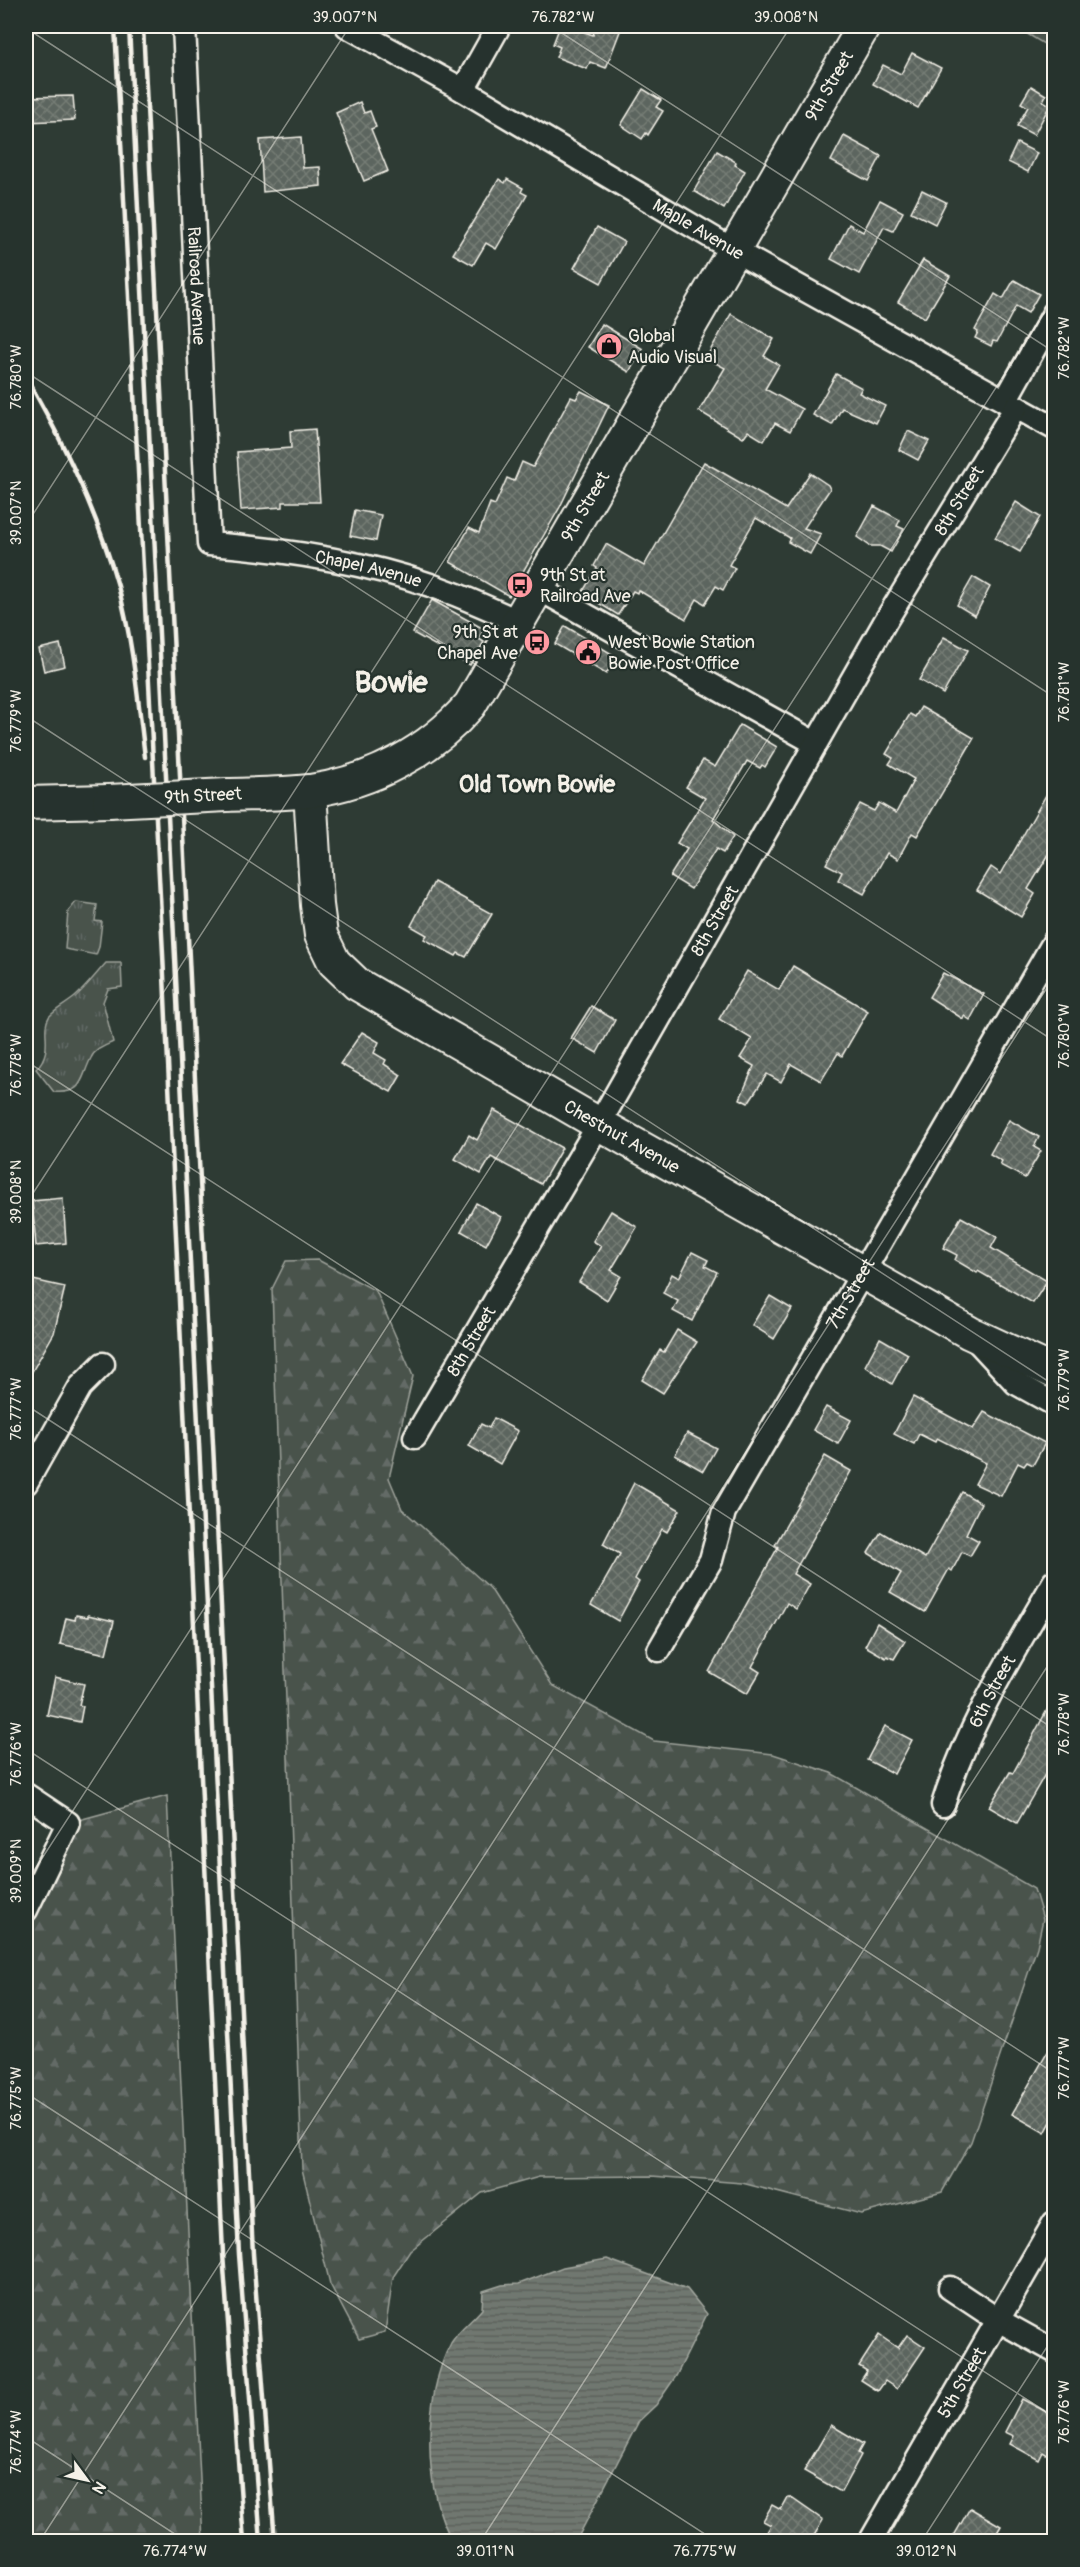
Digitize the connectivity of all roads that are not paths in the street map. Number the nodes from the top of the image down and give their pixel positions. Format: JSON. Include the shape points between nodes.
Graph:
{"nodes":[{"id":1,"x":184,"y":26,"type":"edge"},
{"id":2,"x":347,"y":26,"type":"edge"},
{"id":3,"x":499,"y":26,"type":"edge"},
{"id":4,"x":864,"y":26,"type":"edge"},
{"id":5,"x":463,"y":90,"type":"junction"},
{"id":6,"x":735,"y":251,"type":"junction"},
{"id":7,"x":1054,"y":313,"type":"edge"},
{"id":8,"x":1010,"y":404,"type":"junction"},
{"id":9,"x":1054,"y":428,"type":"edge"},
{"id":10,"x":209,"y":544,"type":"joint"},
{"id":11,"x":539,"y":589,"type":"junction"},
{"id":12,"x":520,"y":622,"type":"junction"},
{"id":13,"x":815,"y":743,"type":"junction"},
{"id":14,"x":310,"y":791,"type":"junction"},
{"id":15,"x":26,"y":803,"type":"edge"},
{"id":16,"x":1054,"y":942,"type":"edge"},
{"id":17,"x":600,"y":1124,"type":"junction"},
{"id":18,"x":863,"y":1272,"type":"junction"},
{"id":19,"x":970,"y":1333,"type":"junction"},
{"id":20,"x":103,"y":1364,"type":"dead end"},
{"id":21,"x":1054,"y":1372,"type":"edge"},
{"id":22,"x":1054,"y":1404,"type":"edge"},
{"id":23,"x":415,"y":1437,"type":"dead end"},
{"id":24,"x":26,"y":1483,"type":"edge"},
{"id":25,"x":1054,"y":1582,"type":"edge"},
{"id":26,"x":659,"y":1650,"type":"dead end"},
{"id":27,"x":26,"y":1796,"type":"edge"},
{"id":28,"x":943,"y":1805,"type":"dead end"},
{"id":29,"x":26,"y":1910,"type":"edge"},
{"id":30,"x":1054,"y":2223,"type":"edge"},
{"id":31,"x":950,"y":2288,"type":"dead end"},
{"id":32,"x":998,"y":2319,"type":"junction"},
{"id":33,"x":1054,"y":2351,"type":"edge"},
{"id":34,"x":870,"y":2541,"type":"edge"}],
"edges":[{"from":1,"to":10,"type":"street","name":"Railroad Avenue"},
{"from":2,"to":5,"type":"street","name":"Maple Avenue"},
{"from":3,"to":5,"type":"street"},
{"from":4,"to":6,"type":"main road","name":"9th Street"},
{"from":5,"to":6,"type":"street","name":"Maple Avenue"},
{"from":6,"to":8,"type":"street","name":"Maple Avenue"},
{"from":6,"to":11,"type":"main road","name":"9th Street"},
{"from":7,"to":8,"type":"street","name":"8th Street"},
{"from":8,"to":9,"type":"street","name":"Maple Avenue"},
{"from":8,"to":13,"type":"street","name":"8th Street"},
{"from":10,"to":12,"type":"street","name":"Chapel Avenue","via":[[277,550],[371,569],[451,592]]},
{"from":11,"to":12,"type":"main road","name":"9th Street"},
{"from":11,"to":13,"type":"street"},
{"from":12,"to":14,"type":"main road","name":"9th Street","via":[[470,705],[433,741],[372,774]]},
{"from":13,"to":17,"type":"street","name":"8th Street"},
{"from":14,"to":15,"type":"main road","name":"9th Street","bridge":true},
{"from":14,"to":17,"type":"main road","name":"Chestnut Avenue","via":[[319,923],[334,962],[371,993]]},
{"from":16,"to":18,"type":"street","name":"7th Street"},
{"from":17,"to":18,"type":"main road","name":"Chestnut Avenue"},
{"from":17,"to":23,"type":"street","name":"8th Street"},
{"from":18,"to":19,"type":"main road","name":"Chestnut Avenue"},
{"from":18,"to":26,"type":"street","name":"7th Street","via":[[724,1512],[711,1560]]},
{"from":19,"to":21,"type":"main road"},
{"from":19,"to":22,"type":"street","name":"Chestnut Avenue","via":[[1016,1383]]},
{"from":20,"to":24,"type":"street","via":[[80,1387]]},
{"from":25,"to":28,"type":"street","name":"6th Street","via":[[981,1707],[954,1768]]},
{"from":27,"to":29,"type":"street","via":[[68,1823]]},
{"from":30,"to":32,"type":"street","name":"5th Street"},
{"from":31,"to":32,"type":"street"},
{"from":32,"to":33,"type":"street"},
{"from":32,"to":34,"type":"street","name":"5th Street"}]}
